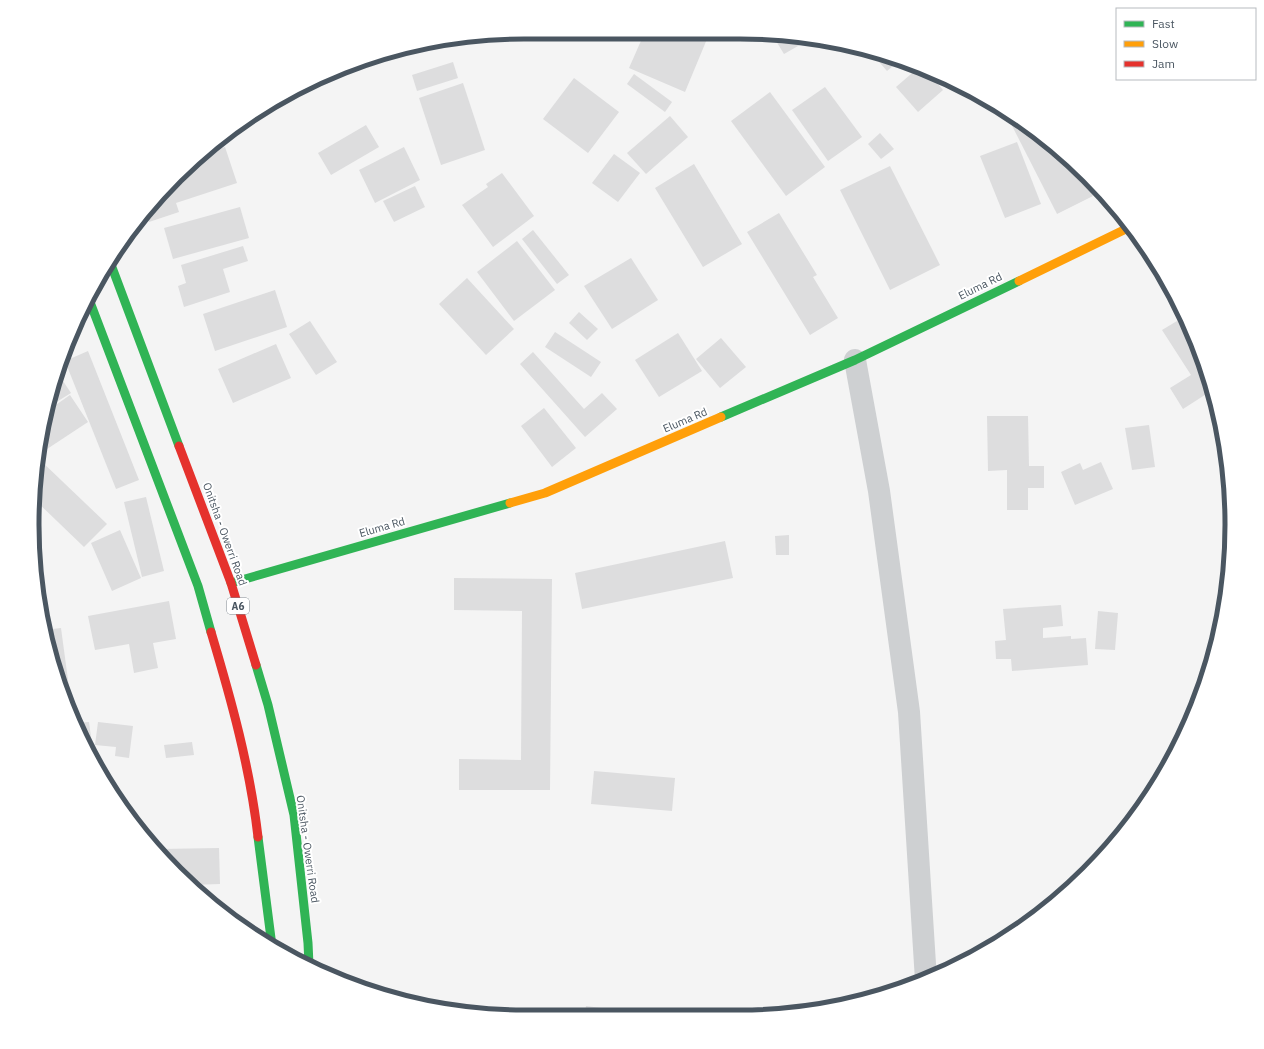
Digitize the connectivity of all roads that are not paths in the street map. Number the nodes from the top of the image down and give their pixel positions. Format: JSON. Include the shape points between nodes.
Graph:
{"nodes":[{"id":1,"x":1126,"y":230,"type":"edge"},
{"id":2,"x":112,"y":269,"type":"edge"},
{"id":3,"x":91,"y":306,"type":"edge"},
{"id":4,"x":855,"y":360,"type":"junction"},
{"id":5,"x":231,"y":583,"type":"junction"},
{"id":6,"x":271,"y":938,"type":"edge"},
{"id":7,"x":309,"y":959,"type":"edge"},
{"id":8,"x":926,"y":973,"type":"edge"}],
"edges":[{"from":1,"to":4,"type":"main road","name":"Eluma Rd"},
{"from":2,"to":5,"type":"main road","name":"Onitsha - Owerri Road","number":"A6"},
{"from":3,"to":6,"type":"main road","via":[[198,586],[232,704],[254,801]]},
{"from":4,"to":5,"type":"main road","name":"Eluma Rd","via":[[545,493]]},
{"from":4,"to":8,"type":"street","via":[[879,491],[909,712]]},
{"from":5,"to":7,"type":"main road","name":"Onitsha - Owerri Road","number":"A6","via":[[268,705],[294,814]]}]}
